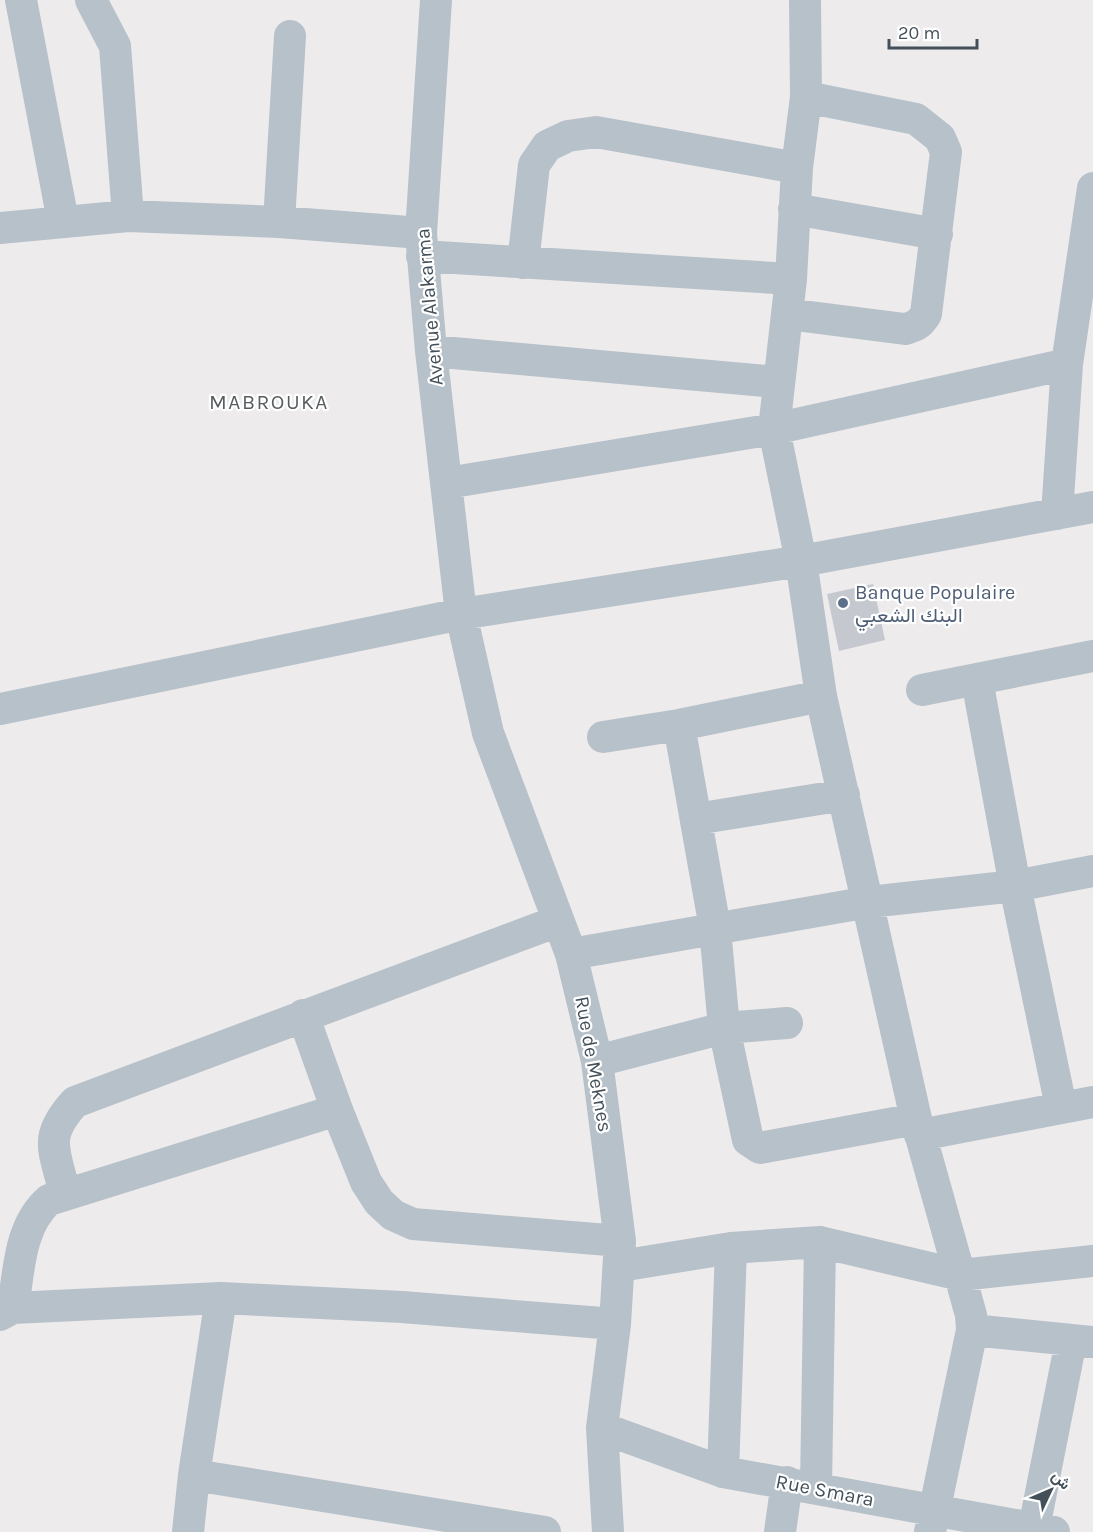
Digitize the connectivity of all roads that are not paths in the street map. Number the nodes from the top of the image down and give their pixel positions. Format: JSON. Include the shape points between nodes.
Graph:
{"nodes":[{"id":1,"x":21,"y":0,"type":"edge"},
{"id":2,"x":91,"y":0,"type":"edge"},
{"id":3,"x":436,"y":0,"type":"edge"},
{"id":4,"x":800,"y":1,"type":"edge"},
{"id":5,"x":290,"y":36,"type":"dead end"},
{"id":6,"x":806,"y":96,"type":"junction"},
{"id":7,"x":797,"y":168,"type":"junction"},
{"id":8,"x":1093,"y":188,"type":"edge"},
{"id":9,"x":794,"y":209,"type":"junction"},
{"id":10,"x":128,"y":216,"type":"junction"},
{"id":11,"x":63,"y":221,"type":"junction"},
{"id":12,"x":279,"y":222,"type":"junction"},
{"id":13,"x":0,"y":228,"type":"edge"},
{"id":14,"x":937,"y":234,"type":"junction"},
{"id":15,"x":421,"y":244,"type":"junction"},
{"id":16,"x":523,"y":263,"type":"junction"},
{"id":17,"x":791,"y":279,"type":"junction"},
{"id":18,"x":787,"y":314,"type":"junction"},
{"id":19,"x":431,"y":351,"type":"junction"},
{"id":20,"x":1067,"y":364,"type":"junction"},
{"id":21,"x":777,"y":382,"type":"junction"},
{"id":22,"x":774,"y":429,"type":"junction"},
{"id":23,"x":447,"y":483,"type":"junction"},
{"id":24,"x":1093,"y":507,"type":"edge"},
{"id":25,"x":1057,"y":514,"type":"junction"},
{"id":26,"x":801,"y":561,"type":"junction"},
{"id":27,"x":461,"y":614,"type":"junction"},
{"id":28,"x":1093,"y":656,"type":"edge"},
{"id":29,"x":977,"y":680,"type":"junction"},
{"id":30,"x":922,"y":690,"type":"dead end"},
{"id":31,"x":821,"y":696,"type":"junction"},
{"id":32,"x":0,"y":709,"type":"edge"},
{"id":33,"x":679,"y":725,"type":"junction"},
{"id":34,"x":603,"y":737,"type":"dead end"},
{"id":35,"x":844,"y":795,"type":"junction"},
{"id":36,"x":696,"y":819,"type":"junction"},
{"id":37,"x":1093,"y":871,"type":"edge"},
{"id":38,"x":1015,"y":886,"type":"junction"},
{"id":39,"x":868,"y":902,"type":"junction"},
{"id":40,"x":558,"y":921,"type":"junction"},
{"id":41,"x":715,"y":928,"type":"junction"},
{"id":42,"x":571,"y":954,"type":"junction"},
{"id":43,"x":303,"y":1015,"type":"junction"},
{"id":44,"x":787,"y":1023,"type":"dead end"},
{"id":45,"x":724,"y":1029,"type":"junction"},
{"id":46,"x":597,"y":1060,"type":"junction"},
{"id":47,"x":1093,"y":1102,"type":"edge"},
{"id":48,"x":1061,"y":1107,"type":"junction"},
{"id":49,"x":337,"y":1110,"type":"junction"},
{"id":50,"x":918,"y":1127,"type":"junction"},
{"id":51,"x":65,"y":1194,"type":"junction"},
{"id":52,"x":820,"y":1242,"type":"junction"},
{"id":53,"x":731,"y":1248,"type":"junction"},
{"id":54,"x":620,"y":1253,"type":"junction"},
{"id":55,"x":1093,"y":1261,"type":"edge"},
{"id":56,"x":960,"y":1275,"type":"junction"},
{"id":57,"x":221,"y":1298,"type":"junction"},
{"id":58,"x":7,"y":1311,"type":"edge"},
{"id":59,"x":615,"y":1324,"type":"junction"},
{"id":60,"x":972,"y":1330,"type":"junction"},
{"id":61,"x":1082,"y":1342,"type":"edge"},
{"id":62,"x":602,"y":1428,"type":"junction"},
{"id":63,"x":723,"y":1472,"type":"junction"},
{"id":64,"x":194,"y":1475,"type":"junction"},
{"id":65,"x":802,"y":1485,"type":"junction"},
{"id":66,"x":932,"y":1522,"type":"edge"},
{"id":67,"x":1044,"y":1530,"type":"edge"},
{"id":68,"x":188,"y":1532,"type":"edge"},
{"id":69,"x":544,"y":1532,"type":"edge"},
{"id":70,"x":608,"y":1532,"type":"edge"},
{"id":71,"x":780,"y":1532,"type":"edge"}],
"edges":[{"from":1,"to":11,"type":"street"},
{"from":2,"to":10,"type":"street","via":[[115,46]]},
{"from":3,"to":15,"type":"street","name":"Avenue Alakarma"},
{"from":4,"to":6,"type":"street"},
{"from":5,"to":12,"type":"street"},
{"from":6,"to":7,"type":"street"},
{"from":6,"to":14,"type":"street","via":[[916,119],[940,138],[946,152]]},
{"from":7,"to":9,"type":"street"},
{"from":7,"to":16,"type":"street","via":[[596,132],[568,136],[547,146],[534,165]]},
{"from":8,"to":20,"type":"street"},
{"from":9,"to":14,"type":"street"},
{"from":9,"to":17,"type":"street"},
{"from":10,"to":11,"type":"street"},
{"from":10,"to":12,"type":"street"},
{"from":11,"to":13,"type":"street"},
{"from":12,"to":15,"type":"street"},
{"from":14,"to":18,"type":"street","via":[[926,314],[917,326],[905,329]]},
{"from":15,"to":16,"type":"street"},
{"from":15,"to":19,"type":"street","name":"Avenue Alakarma"},
{"from":16,"to":17,"type":"street"},
{"from":17,"to":18,"type":"street"},
{"from":18,"to":21,"type":"street"},
{"from":19,"to":21,"type":"street"},
{"from":19,"to":23,"type":"street","name":"Avenue Alakarma"},
{"from":20,"to":22,"type":"street"},
{"from":20,"to":25,"type":"street"},
{"from":21,"to":22,"type":"street"},
{"from":22,"to":23,"type":"street"},
{"from":22,"to":26,"type":"street"},
{"from":23,"to":27,"type":"street","name":"Avenue Alakarma"},
{"from":24,"to":25,"type":"street"},
{"from":25,"to":26,"type":"street"},
{"from":26,"to":27,"type":"street"},
{"from":26,"to":31,"type":"street"},
{"from":27,"to":32,"type":"street"},
{"from":27,"to":40,"type":"street","name":"Rue de Meknes","via":[[488,733]]},
{"from":28,"to":29,"type":"street"},
{"from":29,"to":30,"type":"street"},
{"from":29,"to":38,"type":"street"},
{"from":31,"to":33,"type":"street"},
{"from":31,"to":35,"type":"street"},
{"from":33,"to":34,"type":"street"},
{"from":33,"to":36,"type":"street"},
{"from":35,"to":36,"type":"street"},
{"from":35,"to":39,"type":"street"},
{"from":36,"to":41,"type":"street"},
{"from":37,"to":38,"type":"street"},
{"from":38,"to":39,"type":"street"},
{"from":38,"to":48,"type":"street"},
{"from":39,"to":41,"type":"street"},
{"from":39,"to":50,"type":"street"},
{"from":40,"to":42,"type":"street","name":"Rue de Meknes"},
{"from":40,"to":43,"type":"street"},
{"from":41,"to":42,"type":"street"},
{"from":41,"to":45,"type":"street"},
{"from":42,"to":46,"type":"street","name":"Rue de Meknes"},
{"from":43,"to":49,"type":"street"},
{"from":43,"to":51,"type":"street","via":[[75,1101],[59,1119],[52,1138]]},
{"from":44,"to":45,"type":"street"},
{"from":45,"to":46,"type":"street"},
{"from":45,"to":50,"type":"street","via":[[745,1132],[757,1148]]},
{"from":46,"to":54,"type":"street","name":"Rue de Meknes"},
{"from":47,"to":48,"type":"street"},
{"from":48,"to":50,"type":"street"},
{"from":49,"to":51,"type":"street"},
{"from":49,"to":54,"type":"street","via":[[366,1182],[393,1215],[412,1224]]},
{"from":50,"to":56,"type":"street"},
{"from":51,"to":58,"type":"street","via":[[48,1200],[29,1223]]},
{"from":52,"to":53,"type":"street"},
{"from":52,"to":56,"type":"street"},
{"from":52,"to":65,"type":"street"},
{"from":53,"to":54,"type":"street"},
{"from":53,"to":63,"type":"street"},
{"from":54,"to":59,"type":"street","name":"Rue de Meknes"},
{"from":55,"to":56,"type":"street"},
{"from":56,"to":60,"type":"street"},
{"from":57,"to":58,"type":"street"},
{"from":57,"to":59,"type":"street"},
{"from":57,"to":64,"type":"street"},
{"from":59,"to":62,"type":"street","name":"Rue de Meknes"},
{"from":60,"to":61,"type":"street"},
{"from":60,"to":66,"type":"street"},
{"from":61,"to":67,"type":"street"},
{"from":62,"to":63,"type":"street","name":"Rue Smara"},
{"from":62,"to":70,"type":"street","name":"Rue de Meknes"},
{"from":63,"to":65,"type":"street","name":"Rue Smara"},
{"from":64,"to":68,"type":"street"},
{"from":64,"to":69,"type":"street"},
{"from":65,"to":66,"type":"street","name":"Rue Smara"},
{"from":65,"to":71,"type":"street"},
{"from":66,"to":67,"type":"street","name":"Rue Smara"}]}
